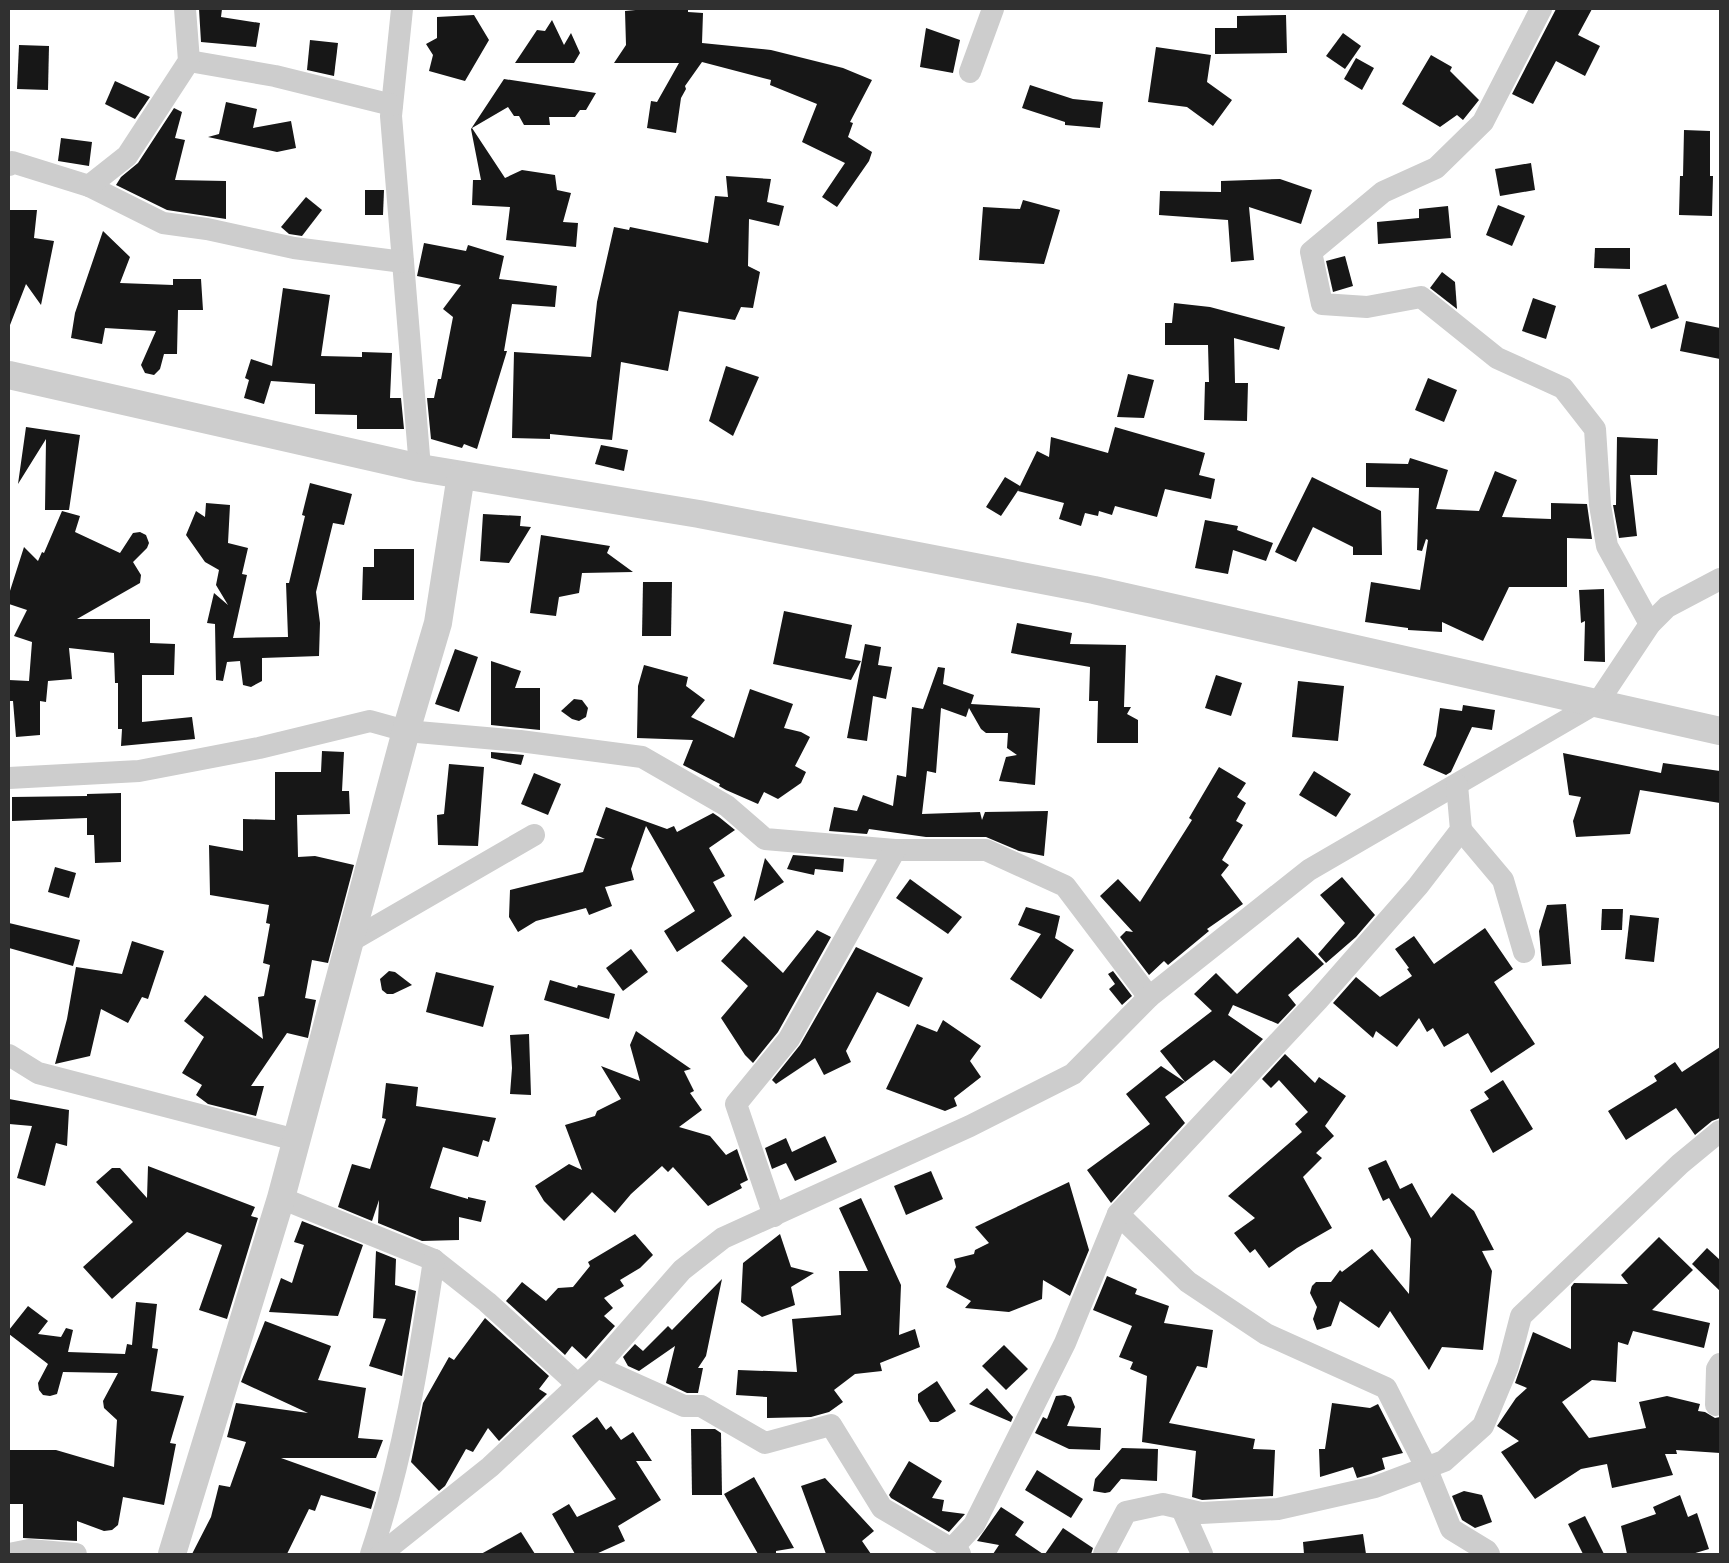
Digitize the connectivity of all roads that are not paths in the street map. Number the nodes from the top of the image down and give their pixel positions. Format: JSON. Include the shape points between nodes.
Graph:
{"nodes":[{"id":1,"x":185,"y":9,"type":"edge"},
{"id":2,"x":402,"y":9,"type":"edge"},
{"id":3,"x":993,"y":9,"type":"edge"},
{"id":4,"x":1541,"y":9,"type":"edge"},
{"id":5,"x":188,"y":61,"type":"junction"},
{"id":6,"x":970,"y":72,"type":"dead end"},
{"id":7,"x":392,"y":105,"type":"junction"},
{"id":8,"x":9,"y":165,"type":"edge"},
{"id":9,"x":89,"y":186,"type":"junction"},
{"id":10,"x":403,"y":262,"type":"junction"},
{"id":11,"x":9,"y":375,"type":"edge"},
{"id":12,"x":420,"y":468,"type":"junction"},
{"id":13,"x":461,"y":475,"type":"junction"},
{"id":14,"x":1720,"y":579,"type":"edge"},
{"id":15,"x":1650,"y":624,"type":"junction"},
{"id":16,"x":1598,"y":702,"type":"junction"},
{"id":17,"x":1720,"y":731,"type":"edge"},
{"id":18,"x":406,"y":732,"type":"junction"},
{"id":19,"x":9,"y":778,"type":"edge"},
{"id":20,"x":1457,"y":786,"type":"junction"},
{"id":21,"x":1461,"y":830,"type":"junction"},
{"id":22,"x":534,"y":836,"type":"dead end"},
{"id":23,"x":895,"y":850,"type":"junction"},
{"id":24,"x":349,"y":942,"type":"junction"},
{"id":25,"x":1524,"y":952,"type":"dead end"},
{"id":26,"x":1149,"y":997,"type":"junction"},
{"id":27,"x":9,"y":1055,"type":"edge"},
{"id":28,"x":1720,"y":1130,"type":"edge"},
{"id":29,"x":296,"y":1140,"type":"junction"},
{"id":30,"x":281,"y":1198,"type":"junction"},
{"id":31,"x":1118,"y":1214,"type":"junction"},
{"id":32,"x":774,"y":1216,"type":"junction"},
{"id":33,"x":434,"y":1260,"type":"junction"},
{"id":34,"x":1720,"y":1364,"type":"edge"},
{"id":35,"x":597,"y":1367,"type":"junction"},
{"id":36,"x":578,"y":1384,"type":"junction"},
{"id":37,"x":1716,"y":1405,"type":"dead end"},
{"id":38,"x":1426,"y":1467,"type":"junction"},
{"id":39,"x":1182,"y":1509,"type":"junction"},
{"id":40,"x":953,"y":1552,"type":"edge"},
{"id":41,"x":384,"y":1553,"type":"edge"},
{"id":42,"x":9,"y":1554,"type":"edge"},
{"id":43,"x":76,"y":1554,"type":"edge"},
{"id":44,"x":172,"y":1554,"type":"edge"},
{"id":45,"x":1104,"y":1554,"type":"edge"},
{"id":46,"x":1202,"y":1554,"type":"edge"},
{"id":47,"x":1489,"y":1554,"type":"edge"}],
"edges":[{"from":1,"to":5,"type":"street"},
{"from":2,"to":7,"type":"street"},
{"from":3,"to":6,"type":"street"},
{"from":4,"to":15,"type":"street","via":[[1483,122],[1436,168],[1383,192],[1311,252],[1322,304],[1367,307],[1420,297],[1497,358],[1562,388],[1595,429],[1600,505],[1607,546]]},
{"from":5,"to":7,"type":"street","via":[[275,76]]},
{"from":5,"to":9,"type":"street","via":[[127,156]]},
{"from":7,"to":10,"type":"street"},
{"from":8,"to":9,"type":"street","via":[[12,162]]},
{"from":9,"to":10,"type":"street","via":[[163,223],[294,248]]},
{"from":10,"to":12,"type":"street"},
{"from":11,"to":12,"type":"street"},
{"from":12,"to":13,"type":"street"},
{"from":13,"to":16,"type":"street","via":[[699,514],[1094,590]]},
{"from":13,"to":18,"type":"street","via":[[438,623]]},
{"from":14,"to":15,"type":"street","via":[[1667,607]]},
{"from":15,"to":16,"type":"street"},
{"from":16,"to":17,"type":"street"},
{"from":16,"to":20,"type":"street"},
{"from":18,"to":19,"type":"street","via":[[370,721],[258,748],[139,771]]},
{"from":18,"to":23,"type":"street","via":[[520,741],[642,758],[727,806],[764,840]]},
{"from":18,"to":24,"type":"street"},
{"from":20,"to":21,"type":"street"},
{"from":20,"to":26,"type":"street","via":[[1309,870]]},
{"from":21,"to":25,"type":"street","via":[[1503,880]]},
{"from":21,"to":31,"type":"street","via":[[1418,886],[1318,1000]]},
{"from":22,"to":24,"type":"street"},
{"from":23,"to":26,"type":"street","via":[[986,850],[1065,886]]},
{"from":23,"to":32,"type":"street","via":[[789,1039],[736,1104]]},
{"from":24,"to":29,"type":"street"},
{"from":26,"to":32,"type":"street","via":[[1073,1074],[970,1126]]},
{"from":27,"to":29,"type":"street","via":[[38,1073]]},
{"from":28,"to":38,"type":"street","via":[[1521,1316],[1508,1366],[1483,1426],[1444,1460]]},
{"from":29,"to":30,"type":"street"},
{"from":30,"to":33,"type":"street"},
{"from":30,"to":44,"type":"street"},
{"from":31,"to":38,"type":"street","via":[[1188,1282],[1266,1334],[1386,1388]]},
{"from":31,"to":40,"type":"street","via":[[1048,1378],[974,1524]]},
{"from":32,"to":35,"type":"street","via":[[724,1238],[682,1270]]},
{"from":33,"to":36,"type":"street","via":[[487,1302]]},
{"from":33,"to":41,"type":"street","via":[[418,1368],[386,1509]]},
{"from":34,"to":37,"type":"street","via":[[1717,1369]]},
{"from":35,"to":36,"type":"street"},
{"from":35,"to":40,"type":"street","via":[[684,1406],[701,1406],[764,1443],[831,1425],[882,1508]]},
{"from":36,"to":41,"type":"street","via":[[490,1467]]},
{"from":38,"to":39,"type":"street","via":[[1375,1487],[1278,1509],[1200,1513]]},
{"from":38,"to":47,"type":"street","via":[[1451,1529]]},
{"from":39,"to":45,"type":"street","via":[[1163,1504],[1126,1512]]},
{"from":39,"to":46,"type":"street"},
{"from":42,"to":43,"type":"street","via":[[29,1550]]}]}
